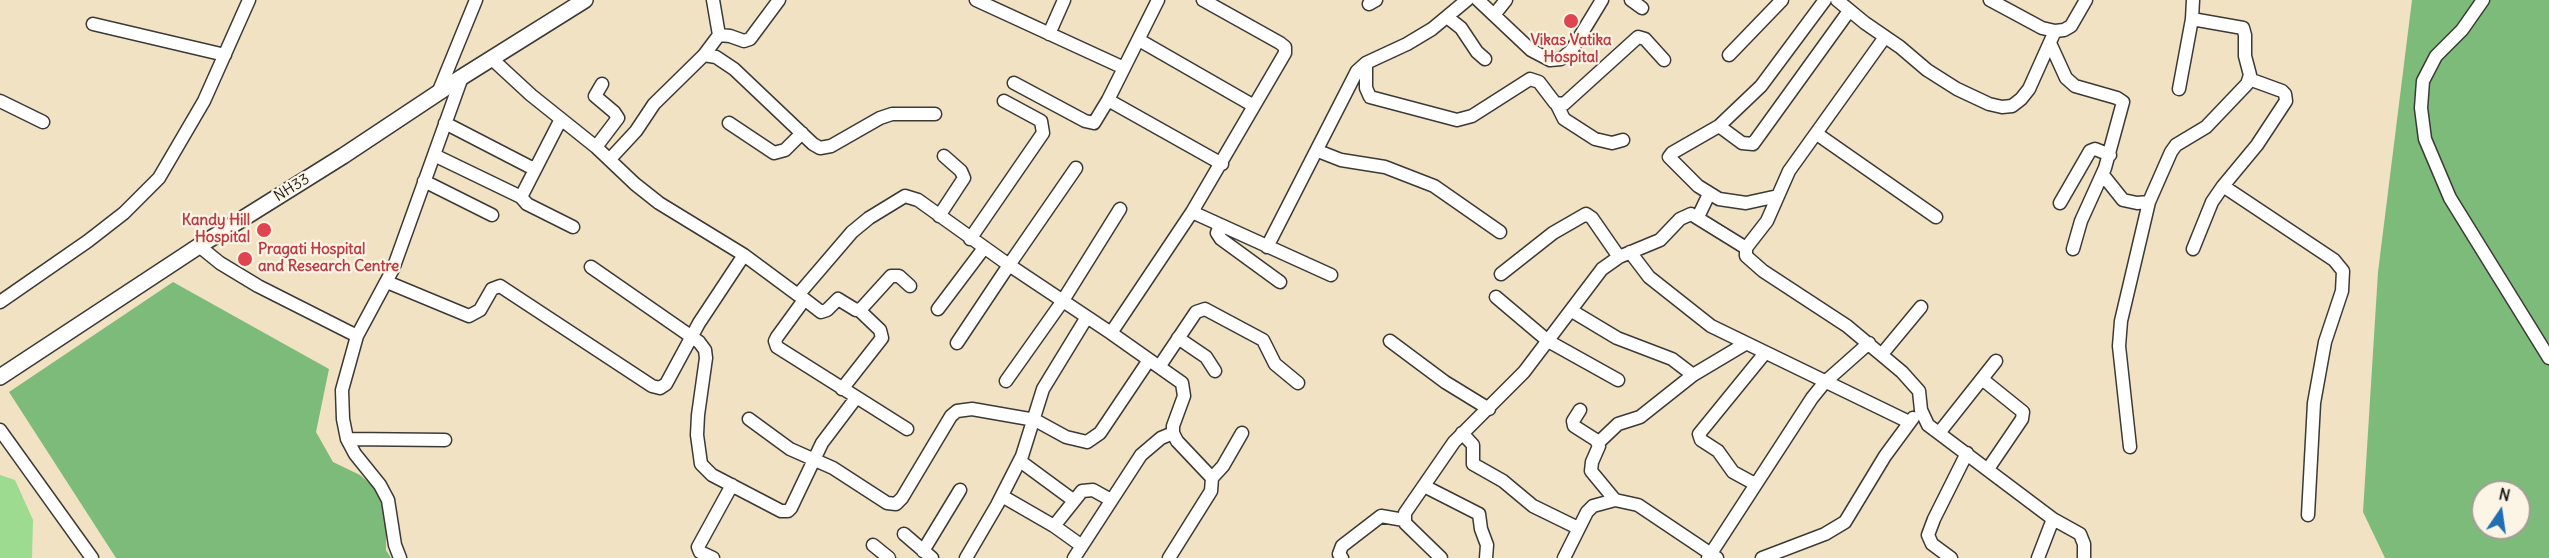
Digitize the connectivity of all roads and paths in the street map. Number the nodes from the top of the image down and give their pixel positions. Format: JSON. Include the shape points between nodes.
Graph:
{"nodes":[{"id":1,"x":249,"y":0,"type":"edge"},
{"id":2,"x":476,"y":0,"type":"edge"},
{"id":3,"x":585,"y":0,"type":"edge"},
{"id":4,"x":713,"y":0,"type":"edge"},
{"id":5,"x":779,"y":0,"type":"edge"},
{"id":6,"x":975,"y":0,"type":"edge"},
{"id":7,"x":1064,"y":0,"type":"edge"},
{"id":8,"x":1158,"y":0,"type":"edge"},
{"id":9,"x":1203,"y":0,"type":"edge"},
{"id":10,"x":1467,"y":0,"type":"edge"},
{"id":11,"x":1478,"y":0,"type":"edge"},
{"id":12,"x":1506,"y":0,"type":"edge"},
{"id":13,"x":1602,"y":0,"type":"edge"},
{"id":14,"x":1631,"y":0,"type":"edge"},
{"id":15,"x":1782,"y":0,"type":"edge"},
{"id":16,"x":1825,"y":0,"type":"edge"},
{"id":17,"x":1837,"y":0,"type":"edge"},
{"id":18,"x":1990,"y":0,"type":"edge"},
{"id":19,"x":2086,"y":0,"type":"edge"},
{"id":20,"x":2193,"y":0,"type":"edge"},
{"id":21,"x":2482,"y":0,"type":"edge"},
{"id":22,"x":1642,"y":8,"type":"dead end"},
{"id":23,"x":1849,"y":11,"type":"junction"},
{"id":24,"x":1494,"y":15,"type":"junction"},
{"id":25,"x":1447,"y":17,"type":"junction"},
{"id":26,"x":2192,"y":19,"type":"junction"},
{"id":27,"x":93,"y":24,"type":"dead end"},
{"id":28,"x":1049,"y":34,"type":"junction"},
{"id":29,"x":719,"y":35,"type":"junction"},
{"id":30,"x":1885,"y":37,"type":"junction"},
{"id":31,"x":2052,"y":37,"type":"junction"},
{"id":32,"x":1139,"y":40,"type":"junction"},
{"id":33,"x":1729,"y":54,"type":"dead end"},
{"id":34,"x":704,"y":55,"type":"junction"},
{"id":35,"x":225,"y":56,"type":"junction"},
{"id":36,"x":1485,"y":58,"type":"dead end"},
{"id":37,"x":492,"y":59,"type":"junction"},
{"id":38,"x":1664,"y":60,"type":"dead end"},
{"id":39,"x":1366,"y":63,"type":"junction"},
{"id":40,"x":1124,"y":68,"type":"junction"},
{"id":41,"x":462,"y":77,"type":"junction"},
{"id":42,"x":2249,"y":79,"type":"junction"},
{"id":43,"x":1014,"y":83,"type":"dead end"},
{"id":44,"x":602,"y":84,"type":"dead end"},
{"id":45,"x":2179,"y":89,"type":"dead end"},
{"id":46,"x":438,"y":94,"type":"junction"},
{"id":47,"x":1108,"y":100,"type":"junction"},
{"id":48,"x":0,"y":101,"type":"edge"},
{"id":49,"x":1004,"y":101,"type":"dead end"},
{"id":50,"x":1557,"y":105,"type":"junction"},
{"id":51,"x":1254,"y":106,"type":"junction"},
{"id":52,"x":935,"y":114,"type":"dead end"},
{"id":53,"x":561,"y":119,"type":"junction"},
{"id":54,"x":43,"y":122,"type":"dead end"},
{"id":55,"x":446,"y":123,"type":"junction"},
{"id":56,"x":729,"y":123,"type":"dead end"},
{"id":57,"x":1719,"y":126,"type":"junction"},
{"id":58,"x":802,"y":133,"type":"junction"},
{"id":59,"x":1817,"y":134,"type":"junction"},
{"id":60,"x":1623,"y":140,"type":"dead end"},
{"id":61,"x":596,"y":147,"type":"junction"},
{"id":62,"x":1318,"y":151,"type":"junction"},
{"id":63,"x":434,"y":155,"type":"junction"},
{"id":64,"x":2109,"y":155,"type":"junction"},
{"id":65,"x":944,"y":156,"type":"dead end"},
{"id":66,"x":610,"y":159,"type":"junction"},
{"id":67,"x":1222,"y":164,"type":"junction"},
{"id":68,"x":1076,"y":168,"type":"dead end"},
{"id":69,"x":534,"y":169,"type":"junction"},
{"id":70,"x":2103,"y":175,"type":"junction"},
{"id":71,"x":424,"y":181,"type":"junction"},
{"id":72,"x":2223,"y":186,"type":"junction"},
{"id":73,"x":1709,"y":194,"type":"junction"},
{"id":74,"x":1778,"y":196,"type":"junction"},
{"id":75,"x":521,"y":197,"type":"junction"},
{"id":76,"x":2149,"y":202,"type":"junction"},
{"id":77,"x":2060,"y":203,"type":"dead end"},
{"id":78,"x":1120,"y":209,"type":"dead end"},
{"id":79,"x":1192,"y":212,"type":"junction"},
{"id":80,"x":492,"y":215,"type":"dead end"},
{"id":81,"x":939,"y":216,"type":"junction"},
{"id":82,"x":1698,"y":217,"type":"junction"},
{"id":83,"x":1936,"y":217,"type":"dead end"},
{"id":84,"x":1220,"y":225,"type":"junction"},
{"id":85,"x":573,"y":228,"type":"dead end"},
{"id":86,"x":1500,"y":232,"type":"dead end"},
{"id":87,"x":970,"y":239,"type":"junction"},
{"id":88,"x":199,"y":246,"type":"junction"},
{"id":89,"x":1267,"y":247,"type":"junction"},
{"id":90,"x":984,"y":248,"type":"junction"},
{"id":91,"x":1746,"y":248,"type":"junction"},
{"id":92,"x":2073,"y":249,"type":"dead end"},
{"id":93,"x":2193,"y":249,"type":"dead end"},
{"id":94,"x":1624,"y":254,"type":"junction"},
{"id":95,"x":744,"y":255,"type":"junction"},
{"id":96,"x":1009,"y":265,"type":"junction"},
{"id":97,"x":591,"y":267,"type":"dead end"},
{"id":98,"x":1501,"y":274,"type":"dead end"},
{"id":99,"x":1330,"y":275,"type":"dead end"},
{"id":100,"x":387,"y":282,"type":"junction"},
{"id":101,"x":1280,"y":282,"type":"dead end"},
{"id":102,"x":910,"y":286,"type":"dead end"},
{"id":103,"x":801,"y":297,"type":"junction"},
{"id":104,"x":1496,"y":297,"type":"dead end"},
{"id":105,"x":0,"y":302,"type":"edge"},
{"id":106,"x":1062,"y":302,"type":"junction"},
{"id":107,"x":1921,"y":307,"type":"dead end"},
{"id":108,"x":938,"y":309,"type":"dead end"},
{"id":109,"x":859,"y":310,"type":"junction"},
{"id":110,"x":1572,"y":311,"type":"junction"},
{"id":111,"x":1087,"y":317,"type":"junction"},
{"id":112,"x":1111,"y":333,"type":"junction"},
{"id":113,"x":357,"y":336,"type":"junction"},
{"id":114,"x":692,"y":336,"type":"junction"},
{"id":115,"x":1178,"y":338,"type":"junction"},
{"id":116,"x":1390,"y":341,"type":"dead end"},
{"id":117,"x":1548,"y":341,"type":"junction"},
{"id":118,"x":957,"y":343,"type":"dead end"},
{"id":119,"x":1745,"y":344,"type":"junction"},
{"id":120,"x":1869,"y":344,"type":"junction"},
{"id":121,"x":1765,"y":353,"type":"junction"},
{"id":122,"x":1882,"y":354,"type":"junction"},
{"id":123,"x":2549,"y":358,"type":"edge"},
{"id":124,"x":1996,"y":361,"type":"dead end"},
{"id":125,"x":1154,"y":363,"type":"junction"},
{"id":126,"x":1215,"y":370,"type":"dead end"},
{"id":127,"x":1693,"y":375,"type":"junction"},
{"id":128,"x":0,"y":377,"type":"edge"},
{"id":129,"x":1982,"y":379,"type":"junction"},
{"id":130,"x":1618,"y":380,"type":"dead end"},
{"id":131,"x":1006,"y":381,"type":"dead end"},
{"id":132,"x":1825,"y":382,"type":"junction"},
{"id":133,"x":1298,"y":383,"type":"dead end"},
{"id":134,"x":842,"y":389,"type":"junction"},
{"id":135,"x":856,"y":398,"type":"junction"},
{"id":136,"x":1489,"y":409,"type":"junction"},
{"id":137,"x":1580,"y":410,"type":"dead end"},
{"id":138,"x":1921,"y":410,"type":"junction"},
{"id":139,"x":749,"y":419,"type":"dead end"},
{"id":140,"x":1035,"y":420,"type":"junction"},
{"id":141,"x":1910,"y":422,"type":"junction"},
{"id":142,"x":907,"y":429,"type":"dead end"},
{"id":143,"x":0,"y":430,"type":"edge"},
{"id":144,"x":1173,"y":433,"type":"junction"},
{"id":145,"x":1242,"y":433,"type":"dead end"},
{"id":146,"x":1462,"y":433,"type":"junction"},
{"id":147,"x":1939,"y":433,"type":"junction"},
{"id":148,"x":347,"y":439,"type":"junction"},
{"id":149,"x":445,"y":440,"type":"dead end"},
{"id":150,"x":1598,"y":443,"type":"junction"},
{"id":151,"x":2130,"y":447,"type":"dead end"},
{"id":152,"x":1966,"y":453,"type":"junction"},
{"id":153,"x":813,"y":459,"type":"junction"},
{"id":154,"x":1020,"y":461,"type":"junction"},
{"id":155,"x":1988,"y":469,"type":"junction"},
{"id":156,"x":1212,"y":478,"type":"junction"},
{"id":157,"x":1755,"y":484,"type":"junction"},
{"id":158,"x":732,"y":485,"type":"junction"},
{"id":159,"x":1424,"y":486,"type":"junction"},
{"id":160,"x":960,"y":490,"type":"dead end"},
{"id":161,"x":1002,"y":496,"type":"junction"},
{"id":162,"x":1073,"y":500,"type":"junction"},
{"id":163,"x":1111,"y":500,"type":"junction"},
{"id":164,"x":1615,"y":500,"type":"junction"},
{"id":165,"x":2308,"y":515,"type":"dead end"},
{"id":166,"x":2053,"y":519,"type":"junction"},
{"id":167,"x":1404,"y":520,"type":"junction"},
{"id":168,"x":1054,"y":526,"type":"junction"},
{"id":169,"x":1578,"y":528,"type":"junction"},
{"id":170,"x":904,"y":534,"type":"dead end"},
{"id":171,"x":873,"y":545,"type":"dead end"},
{"id":172,"x":1082,"y":546,"type":"junction"},
{"id":173,"x":968,"y":554,"type":"edge"},
{"id":174,"x":928,"y":555,"type":"edge"},
{"id":175,"x":1712,"y":556,"type":"edge"},
{"id":176,"x":92,"y":558,"type":"edge"},
{"id":177,"x":400,"y":558,"type":"edge"},
{"id":178,"x":713,"y":558,"type":"edge"},
{"id":179,"x":889,"y":558,"type":"edge"},
{"id":180,"x":982,"y":558,"type":"edge"},
{"id":181,"x":1074,"y":558,"type":"edge"},
{"id":182,"x":1169,"y":558,"type":"edge"},
{"id":183,"x":1342,"y":558,"type":"edge"},
{"id":184,"x":1441,"y":558,"type":"edge"},
{"id":185,"x":1486,"y":558,"type":"edge"},
{"id":186,"x":1564,"y":558,"type":"edge"},
{"id":187,"x":1765,"y":558,"type":"edge"},
{"id":188,"x":1951,"y":558,"type":"edge"},
{"id":189,"x":2038,"y":558,"type":"edge"},
{"id":190,"x":2084,"y":558,"type":"edge"}],
"edges":[{"from":1,"to":35,"type":"street"},
{"from":2,"to":46,"type":"street"},
{"from":3,"to":37,"type":"main road","name":"NH33"},
{"from":4,"to":29,"type":"street"},
{"from":5,"to":29,"type":"street","via":[[747,40]]},
{"from":6,"to":28,"type":"street"},
{"from":7,"to":28,"type":"street"},
{"from":8,"to":32,"type":"street"},
{"from":9,"to":51,"type":"street","via":[[1285,47]]},
{"from":10,"to":25,"type":"street"},
{"from":11,"to":24,"type":"street"},
{"from":12,"to":24,"type":"street"},
{"from":13,"to":24,"type":"street","via":[[1578,42],[1561,58],[1550,60],[1540,57]]},
{"from":14,"to":22,"type":"street"},
{"from":15,"to":33,"type":"street"},
{"from":16,"to":57,"type":"street","via":[[1773,72]]},
{"from":17,"to":23,"type":"street"},
{"from":18,"to":31,"type":"street","via":[[2043,28]]},
{"from":19,"to":31,"type":"street","via":[[2071,26]]},
{"from":20,"to":26,"type":"street"},
{"from":21,"to":123,"type":"street","via":[[2462,30],[2436,56],[2423,81],[2425,139],[2450,198]]},
{"from":23,"to":30,"type":"street"},
{"from":23,"to":57,"type":"street","via":[[1753,144],[1742,143]]},
{"from":25,"to":36,"type":"street"},
{"from":25,"to":39,"type":"street","via":[[1407,44]]},
{"from":26,"to":42,"type":"street","via":[[2243,28]]},
{"from":26,"to":45,"type":"street"},
{"from":27,"to":35,"type":"street"},
{"from":28,"to":40,"type":"street"},
{"from":29,"to":34,"type":"street"},
{"from":30,"to":31,"type":"street","via":[[1917,64],[1958,89],[2002,107],[2012,106],[2029,88]]},
{"from":30,"to":59,"type":"street"},
{"from":31,"to":64,"type":"street","via":[[2066,78],[2075,86],[2123,102]]},
{"from":32,"to":40,"type":"street"},
{"from":32,"to":51,"type":"street"},
{"from":34,"to":58,"type":"street","via":[[716,57],[734,69]]},
{"from":34,"to":66,"type":"street","via":[[654,104]]},
{"from":35,"to":105,"type":"street","via":[[159,178],[124,213]]},
{"from":37,"to":41,"type":"main road","name":"NH33"},
{"from":37,"to":53,"type":"street"},
{"from":38,"to":50,"type":"street","via":[[1645,39],[1638,37],[1564,104]]},
{"from":39,"to":50,"type":"street","via":[[1370,97],[1446,118],[1472,116],[1530,79],[1539,82]]},
{"from":39,"to":62,"type":"street","via":[[1350,83]]},
{"from":40,"to":47,"type":"street"},
{"from":41,"to":46,"type":"main road","name":"NH33"},
{"from":41,"to":55,"type":"street"},
{"from":42,"to":72,"type":"street","via":[[2282,92],[2286,101],[2258,145]]},
{"from":42,"to":76,"type":"street","via":[[2206,127],[2176,145]]},
{"from":43,"to":47,"type":"street","via":[[1089,123],[1097,120]]},
{"from":44,"to":61,"type":"street","via":[[595,96],[618,118]]},
{"from":46,"to":88,"type":"main road","name":"NH33"},
{"from":47,"to":67,"type":"street"},
{"from":48,"to":54,"type":"street"},
{"from":49,"to":87,"type":"street","via":[[1041,121],[1043,133]]},
{"from":50,"to":60,"type":"street","via":[[1564,120],[1595,139],[1612,143]]},
{"from":51,"to":67,"type":"street"},
{"from":52,"to":58,"type":"street","via":[[880,117],[826,148],[813,144]]},
{"from":53,"to":61,"type":"street"},
{"from":53,"to":69,"type":"street"},
{"from":55,"to":63,"type":"street"},
{"from":55,"to":69,"type":"street"},
{"from":56,"to":58,"type":"street","via":[[774,153],[785,150]]},
{"from":57,"to":73,"type":"street","via":[[1669,157]]},
{"from":59,"to":74,"type":"street","via":[[1789,171]]},
{"from":59,"to":83,"type":"street"},
{"from":61,"to":66,"type":"street"},
{"from":62,"to":86,"type":"street","via":[[1341,160],[1385,167],[1426,183]]},
{"from":62,"to":89,"type":"street"},
{"from":63,"to":71,"type":"street"},
{"from":63,"to":75,"type":"street"},
{"from":64,"to":70,"type":"street"},
{"from":64,"to":77,"type":"street","via":[[2090,151]]},
{"from":65,"to":81,"type":"street","via":[[964,178]]},
{"from":66,"to":95,"type":"street","via":[[658,203]]},
{"from":67,"to":79,"type":"street"},
{"from":68,"to":96,"type":"street"},
{"from":69,"to":75,"type":"street"},
{"from":70,"to":76,"type":"street","via":[[2122,200]]},
{"from":70,"to":92,"type":"street","via":[[2081,220]]},
{"from":71,"to":80,"type":"street"},
{"from":71,"to":100,"type":"street"},
{"from":72,"to":93,"type":"street","via":[[2206,213]]},
{"from":72,"to":165,"type":"street","via":[[2334,260],[2343,271],[2342,291],[2325,342],[2314,402]]},
{"from":73,"to":74,"type":"street","via":[[1746,203]]},
{"from":73,"to":82,"type":"street"},
{"from":74,"to":91,"type":"street","via":[[1767,221]]},
{"from":75,"to":85,"type":"street"},
{"from":76,"to":151,"type":"street","via":[[2118,346]]},
{"from":78,"to":106,"type":"street"},
{"from":79,"to":84,"type":"street"},
{"from":79,"to":112,"type":"street"},
{"from":81,"to":87,"type":"street"},
{"from":81,"to":103,"type":"street","via":[[912,197],[898,198],[852,232]]},
{"from":82,"to":91,"type":"street"},
{"from":82,"to":94,"type":"street","via":[[1686,215],[1660,240]]},
{"from":84,"to":89,"type":"street"},
{"from":84,"to":101,"type":"street","via":[[1217,233],[1221,239]]},
{"from":87,"to":90,"type":"street"},
{"from":88,"to":113,"type":"street","via":[[258,286]]},
{"from":88,"to":128,"type":"main road","name":"NH33"},
{"from":89,"to":99,"type":"street"},
{"from":90,"to":96,"type":"street"},
{"from":90,"to":108,"type":"street"},
{"from":91,"to":120,"type":"street","via":[[1746,256],[1762,272]]},
{"from":94,"to":98,"type":"street","via":[[1586,214],[1553,233]]},
{"from":94,"to":110,"type":"street","via":[[1602,269]]},
{"from":94,"to":119,"type":"street","via":[[1679,303],[1710,326]]},
{"from":95,"to":103,"type":"street"},
{"from":95,"to":114,"type":"street"},
{"from":96,"to":106,"type":"street"},
{"from":96,"to":118,"type":"street"},
{"from":97,"to":114,"type":"street","via":[[653,313]]},
{"from":100,"to":113,"type":"street"},
{"from":100,"to":114,"type":"street","via":[[469,316],[480,310],[492,289],[500,286],[656,388],[666,384]]},
{"from":102,"to":109,"type":"street","via":[[899,276],[891,276]]},
{"from":103,"to":109,"type":"street","via":[[821,312],[838,299]]},
{"from":103,"to":134,"type":"street","via":[[775,345]]},
{"from":104,"to":117,"type":"street"},
{"from":106,"to":111,"type":"street"},
{"from":106,"to":131,"type":"street"},
{"from":107,"to":122,"type":"street"},
{"from":109,"to":134,"type":"street","via":[[880,330],[882,338]]},
{"from":110,"to":117,"type":"street"},
{"from":110,"to":127,"type":"street","via":[[1617,338],[1672,359]]},
{"from":111,"to":112,"type":"street"},
{"from":111,"to":140,"type":"street","via":[[1043,389]]},
{"from":112,"to":125,"type":"street"},
{"from":113,"to":148,"type":"street","via":[[342,390]]},
{"from":114,"to":158,"type":"street","via":[[705,350],[706,358],[697,435],[701,464]]},
{"from":115,"to":125,"type":"street"},
{"from":115,"to":126,"type":"street","via":[[1206,357]]},
{"from":115,"to":133,"type":"street","via":[[1196,312],[1205,309],[1263,340],[1275,364]]},
{"from":116,"to":136,"type":"street"},
{"from":117,"to":130,"type":"street"},
{"from":117,"to":136,"type":"street"},
{"from":119,"to":121,"type":"street"},
{"from":119,"to":127,"type":"street"},
{"from":120,"to":122,"type":"street"},
{"from":120,"to":132,"type":"street"},
{"from":121,"to":132,"type":"street"},
{"from":121,"to":157,"type":"street","via":[[1699,434],[1733,472]]},
{"from":122,"to":138,"type":"street","via":[[1919,391]]},
{"from":124,"to":129,"type":"street"},
{"from":125,"to":140,"type":"street","via":[[1094,439],[1077,441]]},
{"from":125,"to":144,"type":"street","via":[[1177,378],[1184,388]]},
{"from":127,"to":150,"type":"street","via":[[1640,417],[1618,424]]},
{"from":129,"to":147,"type":"street"},
{"from":129,"to":155,"type":"street","via":[[2023,412]]},
{"from":132,"to":141,"type":"street"},
{"from":132,"to":157,"type":"street"},
{"from":134,"to":135,"type":"street"},
{"from":135,"to":142,"type":"street"},
{"from":135,"to":153,"type":"street"},
{"from":136,"to":146,"type":"street"},
{"from":137,"to":150,"type":"street","via":[[1574,426]]},
{"from":138,"to":141,"type":"street"},
{"from":138,"to":147,"type":"street","via":[[1928,425]]},
{"from":139,"to":153,"type":"street","via":[[790,449]]},
{"from":140,"to":153,"type":"street","via":[[972,409],[957,411],[896,504],[887,503]]},
{"from":140,"to":154,"type":"street"},
{"from":141,"to":187,"type":"street","via":[[1845,522]]},
{"from":143,"to":176,"type":"street"},
{"from":144,"to":156,"type":"street"},
{"from":144,"to":163,"type":"street","via":[[1141,455]]},
{"from":145,"to":156,"type":"street"},
{"from":146,"to":159,"type":"street"},
{"from":146,"to":169,"type":"street","via":[[1473,445],[1473,464],[1503,481],[1533,506]]},
{"from":147,"to":152,"type":"street"},
{"from":148,"to":149,"type":"street"},
{"from":148,"to":177,"type":"street","via":[[388,500]]},
{"from":150,"to":164,"type":"street","via":[[1591,471]]},
{"from":152,"to":155,"type":"street"},
{"from":152,"to":188,"type":"street","via":[[1928,535],[1932,544]]},
{"from":153,"to":158,"type":"street","via":[[788,511]]},
{"from":154,"to":161,"type":"street"},
{"from":154,"to":162,"type":"street"},
{"from":155,"to":166,"type":"street"},
{"from":156,"to":182,"type":"street","via":[[1211,491]]},
{"from":157,"to":175,"type":"street"},
{"from":158,"to":178,"type":"street","via":[[698,547]]},
{"from":159,"to":167,"type":"street"},
{"from":159,"to":185,"type":"street","via":[[1479,514],[1487,545]]},
{"from":160,"to":174,"type":"street","via":[[934,530]]},
{"from":161,"to":168,"type":"street"},
{"from":161,"to":173,"type":"street"},
{"from":162,"to":163,"type":"street","via":[[1087,489]]},
{"from":162,"to":168,"type":"street"},
{"from":163,"to":172,"type":"street"},
{"from":164,"to":169,"type":"street","via":[[1593,506]]},
{"from":164,"to":175,"type":"street","via":[[1638,505]]},
{"from":166,"to":189,"type":"street"},
{"from":166,"to":190,"type":"street","via":[[2080,534]]},
{"from":167,"to":183,"type":"street","via":[[1381,516],[1342,546]]},
{"from":167,"to":184,"type":"street"},
{"from":168,"to":172,"type":"street"},
{"from":169,"to":186,"type":"street"},
{"from":170,"to":174,"type":"street"},
{"from":171,"to":179,"type":"street"},
{"from":172,"to":181,"type":"street"},
{"from":173,"to":180,"type":"street"}]}
